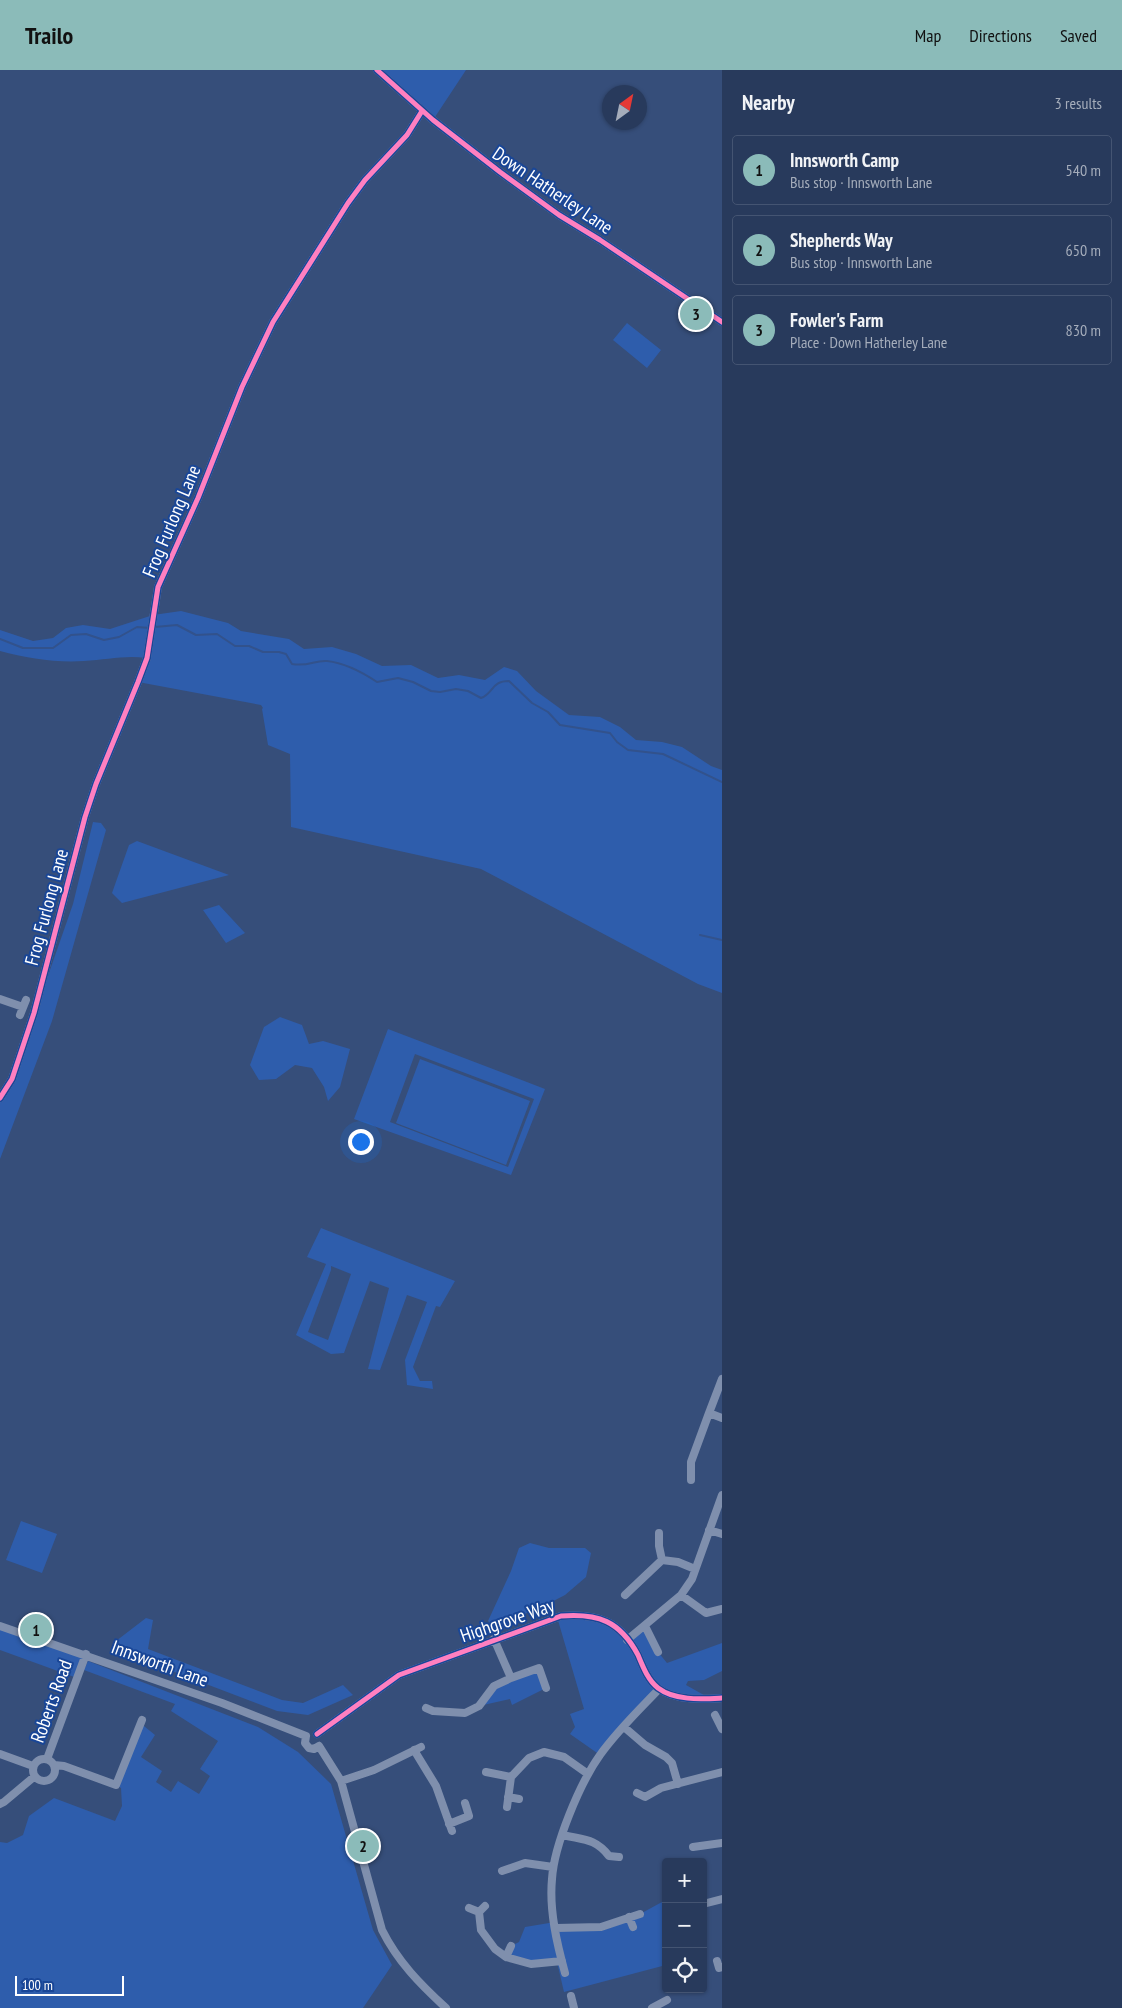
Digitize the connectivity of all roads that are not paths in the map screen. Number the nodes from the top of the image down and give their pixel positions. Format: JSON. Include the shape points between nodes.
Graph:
{"nodes":[{"id":1,"x":377,"y":70,"type":"edge"},
{"id":2,"x":422,"y":111,"type":"junction"},
{"id":3,"x":722,"y":322,"type":"edge"},
{"id":4,"x":0,"y":999,"type":"edge"},
{"id":5,"x":20,"y":1016,"type":"dead end"},
{"id":6,"x":0,"y":1098,"type":"edge"},
{"id":7,"x":722,"y":1378,"type":"edge"},
{"id":8,"x":709,"y":1414,"type":"junction"},
{"id":9,"x":722,"y":1418,"type":"edge"},
{"id":10,"x":691,"y":1471,"type":"junction"},
{"id":11,"x":682,"y":1472,"type":"dead end"},
{"id":12,"x":690,"y":1480,"type":"dead end"},
{"id":13,"x":722,"y":1496,"type":"edge"},
{"id":14,"x":709,"y":1530,"type":"junction"},
{"id":15,"x":660,"y":1533,"type":"dead end"},
{"id":16,"x":722,"y":1534,"type":"edge"},
{"id":17,"x":662,"y":1560,"type":"junction"},
{"id":18,"x":695,"y":1569,"type":"junction"},
{"id":19,"x":625,"y":1595,"type":"dead end"},
{"id":20,"x":681,"y":1595,"type":"junction"},
{"id":21,"x":722,"y":1609,"type":"edge"},
{"id":22,"x":0,"y":1626,"type":"edge"},
{"id":23,"x":645,"y":1626,"type":"junction"},
{"id":24,"x":494,"y":1639,"type":"junction"},
{"id":25,"x":627,"y":1640,"type":"junction"},
{"id":26,"x":658,"y":1652,"type":"dead end"},
{"id":27,"x":86,"y":1654,"type":"junction"},
{"id":28,"x":536,"y":1659,"type":"dead end"},
{"id":29,"x":539,"y":1668,"type":"junction"},
{"id":30,"x":511,"y":1678,"type":"junction"},
{"id":31,"x":546,"y":1688,"type":"dead end"},
{"id":32,"x":659,"y":1689,"type":"junction"},
{"id":33,"x":722,"y":1698,"type":"edge"},
{"id":34,"x":715,"y":1715,"type":"dead end"},
{"id":35,"x":142,"y":1720,"type":"dead end"},
{"id":36,"x":430,"y":1720,"type":"dead end"},
{"id":37,"x":624,"y":1727,"type":"junction"},
{"id":38,"x":722,"y":1729,"type":"edge"},
{"id":39,"x":317,"y":1734,"type":"junction"},
{"id":40,"x":306,"y":1736,"type":"junction"},
{"id":41,"x":319,"y":1746,"type":"junction"},
{"id":42,"x":0,"y":1754,"type":"edge"},
{"id":43,"x":48,"y":1759,"type":"junction"},
{"id":44,"x":54,"y":1764,"type":"junction"},
{"id":45,"x":33,"y":1766,"type":"junction"},
{"id":46,"x":486,"y":1772,"type":"dead end"},
{"id":47,"x":722,"y":1772,"type":"edge"},
{"id":48,"x":588,"y":1774,"type":"junction"},
{"id":49,"x":35,"y":1776,"type":"junction"},
{"id":50,"x":511,"y":1777,"type":"junction"},
{"id":51,"x":341,"y":1781,"type":"junction"},
{"id":52,"x":678,"y":1784,"type":"junction"},
{"id":53,"x":637,"y":1793,"type":"dead end"},
{"id":54,"x":508,"y":1797,"type":"junction"},
{"id":55,"x":519,"y":1800,"type":"dead end"},
{"id":56,"x":0,"y":1804,"type":"edge"},
{"id":57,"x":465,"y":1804,"type":"dead end"},
{"id":58,"x":507,"y":1808,"type":"dead end"},
{"id":59,"x":563,"y":1835,"type":"junction"},
{"id":60,"x":722,"y":1843,"type":"edge"},
{"id":61,"x":697,"y":1849,"type":"dead end"},
{"id":62,"x":620,"y":1857,"type":"dead end"},
{"id":63,"x":553,"y":1867,"type":"junction"},
{"id":64,"x":502,"y":1871,"type":"dead end"},
{"id":65,"x":722,"y":1898,"type":"edge"},
{"id":66,"x":707,"y":1901,"type":"edge"},
{"id":67,"x":485,"y":1906,"type":"dead end"},
{"id":68,"x":469,"y":1908,"type":"dead end"},
{"id":69,"x":478,"y":1912,"type":"junction"},
{"id":70,"x":640,"y":1914,"type":"dead end"},
{"id":71,"x":629,"y":1917,"type":"junction"},
{"id":72,"x":633,"y":1927,"type":"dead end"},
{"id":73,"x":556,"y":1928,"type":"junction"},
{"id":74,"x":511,"y":1946,"type":"dead end"},
{"id":75,"x":506,"y":1956,"type":"junction"},
{"id":76,"x":562,"y":1961,"type":"junction"},
{"id":77,"x":565,"y":1974,"type":"dead end"},
{"id":78,"x":667,"y":2000,"type":"dead end"},
{"id":79,"x":446,"y":2008,"type":"edge"},
{"id":80,"x":652,"y":2008,"type":"edge"}],
"edges":[{"from":1,"to":2,"type":"street","name":"Down Hatherley Lane"},
{"from":2,"to":3,"type":"street","name":"Down Hatherley Lane","via":[[559,215]]},
{"from":2,"to":6,"type":"street","name":"Frog Furlong Lane","via":[[407,135],[348,203],[274,322],[242,387],[158,587],[146,658],[85,817],[34,1013],[12,1079]]},
{"from":4,"to":5,"type":"street","via":[[24,1003]]},
{"from":7,"to":8,"type":"street"},
{"from":8,"to":9,"type":"street"},
{"from":8,"to":10,"type":"street","via":[[691,1462]]},
{"from":10,"to":11,"type":"street"},
{"from":10,"to":12,"type":"street"},
{"from":13,"to":14,"type":"street"},
{"from":14,"to":16,"type":"street"},
{"from":14,"to":18,"type":"street"},
{"from":15,"to":17,"type":"street"},
{"from":17,"to":18,"type":"street"},
{"from":17,"to":19,"type":"street","via":[[634,1592]]},
{"from":18,"to":20,"type":"street"},
{"from":20,"to":21,"type":"street","via":[[706,1613]]},
{"from":20,"to":23,"type":"street"},
{"from":22,"to":27,"type":"street","name":"Innsworth Lane"},
{"from":23,"to":25,"type":"street"},
{"from":23,"to":26,"type":"street"},
{"from":24,"to":25,"type":"street","name":"Highgrove Way","via":[[561,1616],[581,1614],[598,1617],[615,1626]]},
{"from":24,"to":30,"type":"street"},
{"from":24,"to":39,"type":"street","name":"Highgrove Way","via":[[399,1675]]},
{"from":25,"to":32,"type":"street","name":"Highgrove Way","via":[[648,1677]]},
{"from":27,"to":40,"type":"street","name":"Innsworth Lane"},
{"from":27,"to":43,"type":"street","name":"Roberts Road"},
{"from":28,"to":29,"type":"street"},
{"from":29,"to":30,"type":"street"},
{"from":29,"to":31,"type":"street"},
{"from":30,"to":36,"type":"street","via":[[494,1686],[479,1706],[465,1713],[429,1710]]},
{"from":32,"to":33,"type":"street","via":[[682,1698]]},
{"from":32,"to":37,"type":"street"},
{"from":34,"to":38,"type":"street"},
{"from":35,"to":44,"type":"street","via":[[116,1785]]},
{"from":37,"to":48,"type":"street"},
{"from":37,"to":52,"type":"street","via":[[672,1763]]},
{"from":39,"to":40,"type":"street"},
{"from":39,"to":41,"type":"street","via":[[321,1738]]},
{"from":40,"to":41,"type":"street","via":[[305,1743],[309,1748]]},
{"from":41,"to":51,"type":"street"},
{"from":42,"to":45,"type":"street"},
{"from":43,"to":44,"type":"street"},
{"from":43,"to":45,"type":"street","via":[[39,1760]]},
{"from":44,"to":49,"type":"street","via":[[55,1773],[49,1780],[41,1781]]},
{"from":45,"to":49,"type":"street"},
{"from":46,"to":50,"type":"street"},
{"from":47,"to":52,"type":"street"},
{"from":48,"to":50,"type":"street","via":[[564,1757],[544,1752],[529,1758]]},
{"from":48,"to":59,"type":"street"},
{"from":49,"to":56,"type":"street"},
{"from":50,"to":54,"type":"street"},
{"from":51,"to":57,"type":"street","via":[[374,1770],[417,1749],[436,1786],[451,1827],[469,1816]]},
{"from":51,"to":79,"type":"street","via":[[382,1930],[393,1951]]},
{"from":52,"to":53,"type":"street","via":[[662,1788],[645,1800]]},
{"from":54,"to":55,"type":"street"},
{"from":54,"to":58,"type":"street"},
{"from":59,"to":62,"type":"street","via":[[586,1839],[601,1846],[607,1859]]},
{"from":59,"to":63,"type":"street"},
{"from":60,"to":61,"type":"street"},
{"from":63,"to":64,"type":"street","via":[[524,1861]]},
{"from":63,"to":73,"type":"street","via":[[551,1901]]},
{"from":65,"to":66,"type":"street"},
{"from":67,"to":69,"type":"street"},
{"from":68,"to":69,"type":"street"},
{"from":69,"to":75,"type":"street","via":[[481,1930],[495,1949]]},
{"from":70,"to":71,"type":"street"},
{"from":71,"to":72,"type":"street"},
{"from":71,"to":73,"type":"street","via":[[601,1927]]},
{"from":73,"to":76,"type":"street"},
{"from":74,"to":75,"type":"street"},
{"from":75,"to":76,"type":"street","via":[[531,1964]]},
{"from":76,"to":77,"type":"street"},
{"from":78,"to":80,"type":"street"}]}
